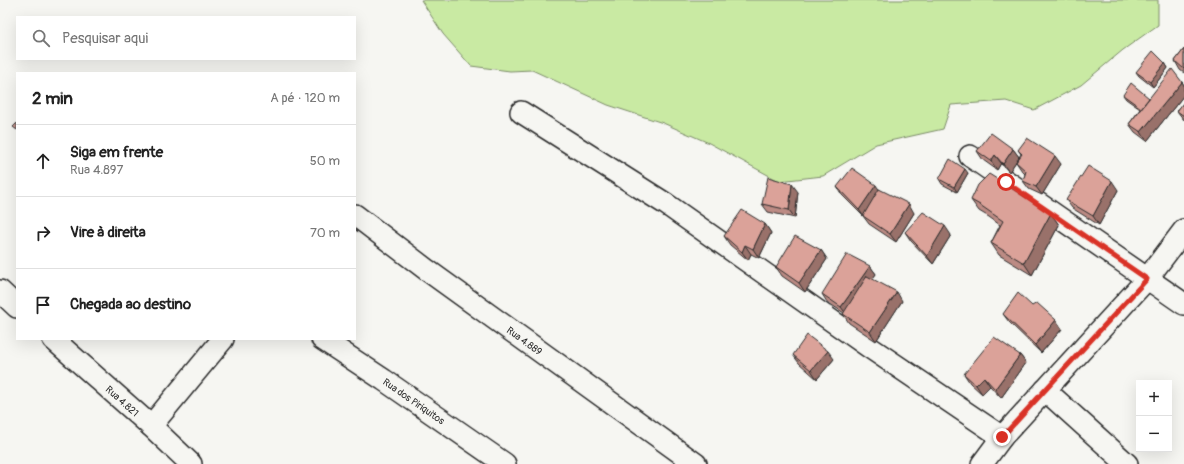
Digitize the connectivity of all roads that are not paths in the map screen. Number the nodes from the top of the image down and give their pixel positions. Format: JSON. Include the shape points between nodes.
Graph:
{"nodes":[{"id":1,"x":521,"y":112,"type":"dead end"},
{"id":2,"x":970,"y":156,"type":"dead end"},
{"id":3,"x":356,"y":216,"type":"edge"},
{"id":4,"x":1184,"y":230,"type":"edge"},
{"id":5,"x":1147,"y":279,"type":"junction"},
{"id":6,"x":0,"y":291,"type":"edge"},
{"id":7,"x":1184,"y":304,"type":"edge"},
{"id":8,"x":16,"y":306,"type":"edge"},
{"id":9,"x":54,"y":340,"type":"edge"},
{"id":10,"x":222,"y":340,"type":"edge"},
{"id":11,"x":324,"y":340,"type":"edge"},
{"id":12,"x":1045,"y":390,"type":"junction"},
{"id":13,"x":150,"y":426,"type":"junction"},
{"id":14,"x":1002,"y":437,"type":"junction"},
{"id":15,"x":191,"y":464,"type":"edge"},
{"id":16,"x":505,"y":464,"type":"edge"},
{"id":17,"x":696,"y":464,"type":"edge"},
{"id":18,"x":982,"y":464,"type":"edge"},
{"id":19,"x":1127,"y":464,"type":"edge"}],
"edges":[{"from":1,"to":14,"type":"street","via":[[666,204]]},
{"from":2,"to":5,"type":"street"},
{"from":3,"to":17,"type":"street","name":"Rua 4.889"},
{"from":4,"to":5,"type":"street"},
{"from":5,"to":7,"type":"street"},
{"from":5,"to":12,"type":"street"},
{"from":6,"to":8,"type":"street"},
{"from":9,"to":13,"type":"street","name":"Rua 4.821"},
{"from":10,"to":13,"type":"street"},
{"from":11,"to":16,"type":"street","name":"Rua dos Piriquitos"},
{"from":12,"to":14,"type":"street"},
{"from":12,"to":19,"type":"street"},
{"from":13,"to":15,"type":"street","name":"Rua 4.821"},
{"from":14,"to":18,"type":"street"}]}
